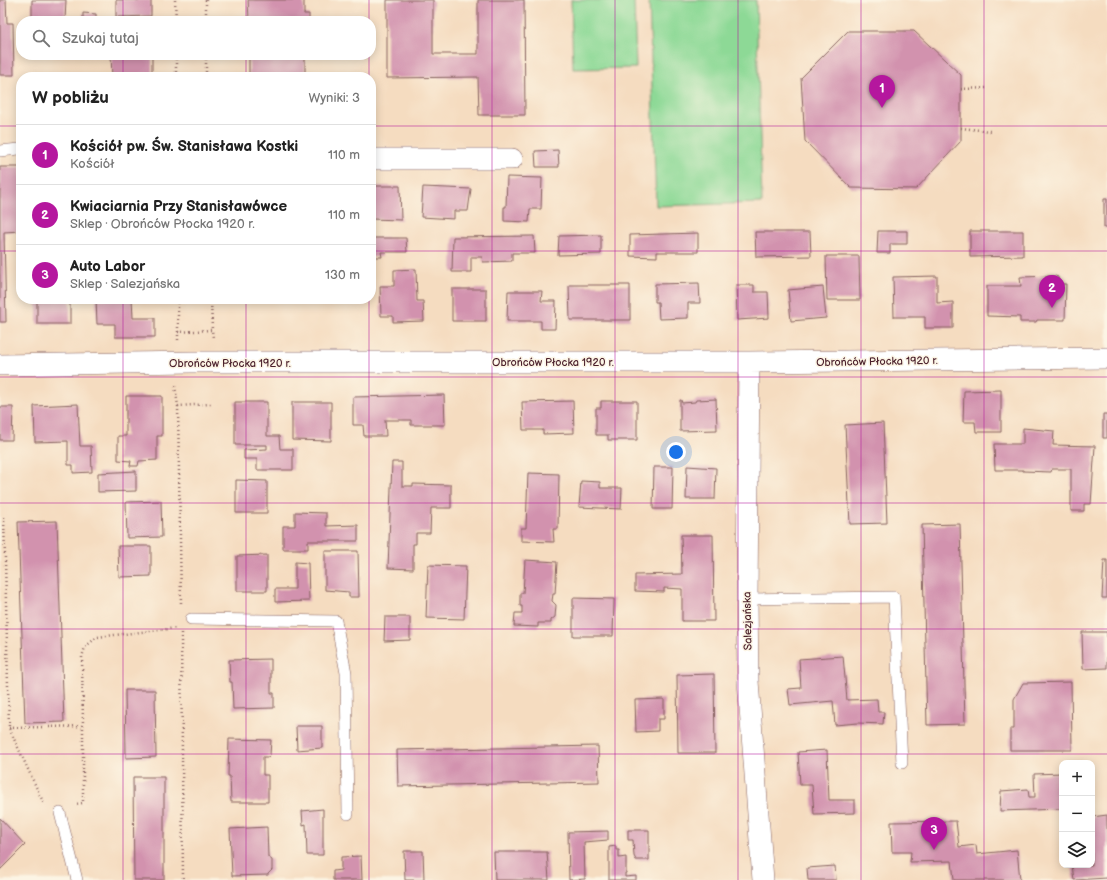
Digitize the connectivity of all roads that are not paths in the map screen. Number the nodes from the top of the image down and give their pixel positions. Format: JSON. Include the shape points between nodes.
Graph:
{"nodes":[{"id":1,"x":16,"y":149,"type":"edge"},
{"id":2,"x":0,"y":151,"type":"edge"},
{"id":3,"x":376,"y":159,"type":"edge"},
{"id":4,"x":512,"y":159,"type":"dead end"},
{"id":5,"x":1107,"y":358,"type":"edge"},
{"id":6,"x":749,"y":362,"type":"junction"},
{"id":7,"x":0,"y":365,"type":"edge"},
{"id":8,"x":747,"y":599,"type":"junction"},
{"id":9,"x":191,"y":619,"type":"dead end"},
{"id":10,"x":902,"y":763,"type":"dead end"},
{"id":11,"x":60,"y":813,"type":"dead end"},
{"id":12,"x":348,"y":814,"type":"dead end"},
{"id":13,"x":77,"y":880,"type":"edge"},
{"id":14,"x":763,"y":880,"type":"edge"}],
"edges":[{"from":1,"to":2,"type":"lane"},
{"from":3,"to":4,"type":"street"},
{"from":5,"to":6,"type":"street","name":"Obrońców Płocka 1920 r."},
{"from":6,"to":7,"type":"street","name":"Obrońców Płocka 1920 r.","via":[[228,362]]},
{"from":6,"to":8,"type":"street","name":"Salezjańska"},
{"from":8,"to":10,"type":"lane","via":[[894,597]]},
{"from":8,"to":14,"type":"street","name":"Salezjańska","via":[[748,681]]},
{"from":9,"to":12,"type":"lane","via":[[336,621],[346,673]]},
{"from":11,"to":13,"type":"lane"}]}
